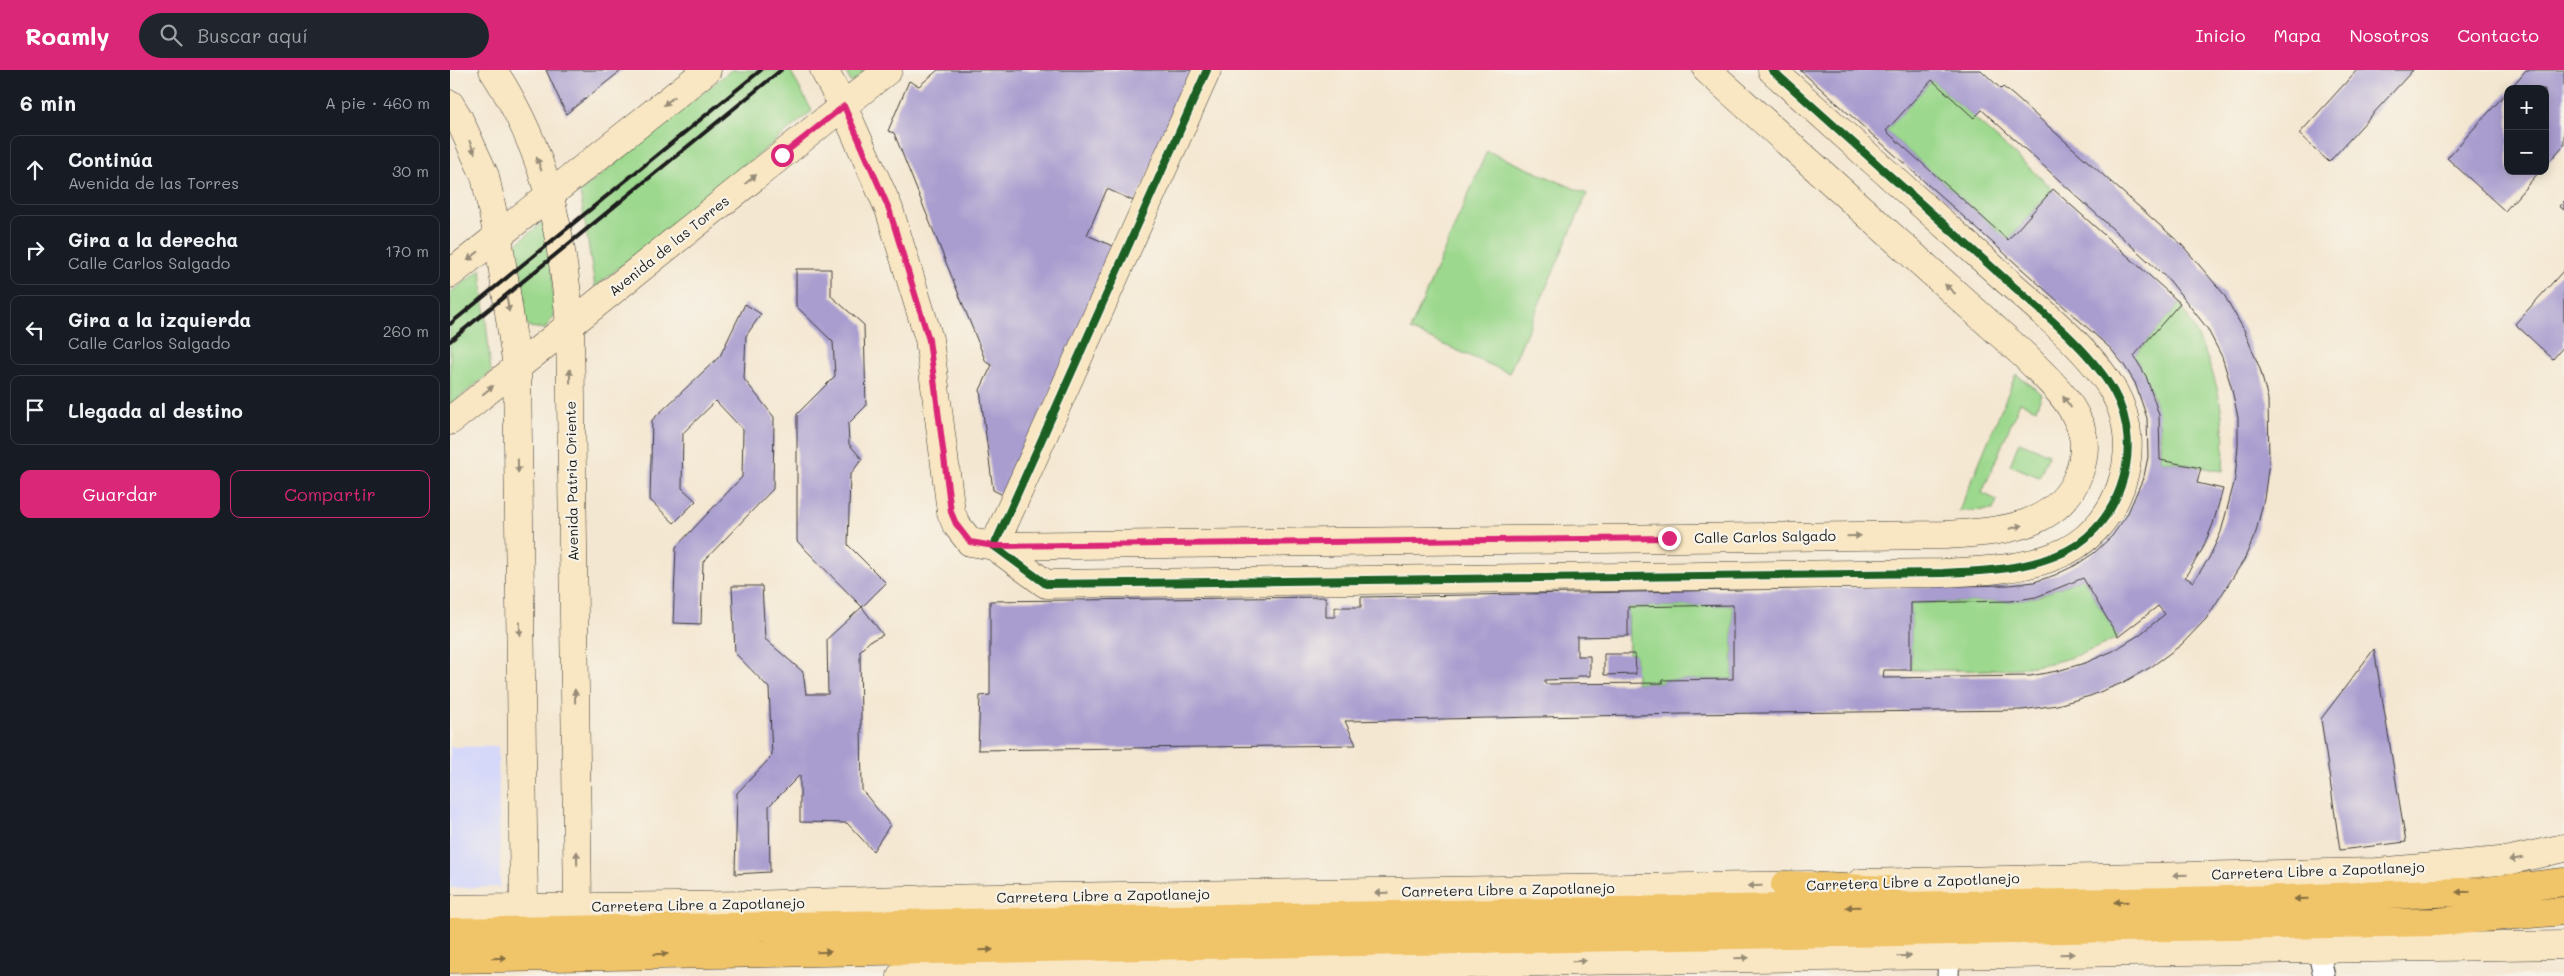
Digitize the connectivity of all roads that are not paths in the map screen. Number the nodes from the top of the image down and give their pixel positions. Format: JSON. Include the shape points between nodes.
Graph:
{"nodes":[{"id":1,"x":493,"y":70,"type":"edge"},
{"id":2,"x":707,"y":70,"type":"edge"},
{"id":3,"x":824,"y":70,"type":"edge"},
{"id":4,"x":888,"y":70,"type":"edge"},
{"id":5,"x":1207,"y":70,"type":"edge"},
{"id":6,"x":1707,"y":70,"type":"edge"},
{"id":7,"x":1772,"y":70,"type":"edge"},
{"id":8,"x":450,"y":104,"type":"edge"},
{"id":9,"x":844,"y":106,"type":"junction"},
{"id":10,"x":551,"y":196,"type":"junction"},
{"id":11,"x":498,"y":237,"type":"junction"},
{"id":12,"x":450,"y":274,"type":"edge"},
{"id":13,"x":570,"y":325,"type":"junction"},
{"id":14,"x":517,"y":367,"type":"junction"},
{"id":15,"x":450,"y":421,"type":"edge"},
{"id":16,"x":994,"y":546,"type":"junction"},
{"id":17,"x":2564,"y":848,"type":"edge"},
{"id":18,"x":2564,"y":882,"type":"edge"},
{"id":19,"x":1785,"y":885,"type":"junction"},
{"id":20,"x":2056,"y":904,"type":"junction"},
{"id":21,"x":578,"y":907,"type":"junction"},
{"id":22,"x":524,"y":908,"type":"junction"},
{"id":23,"x":450,"y":909,"type":"edge"},
{"id":24,"x":2564,"y":911,"type":"edge"},
{"id":25,"x":450,"y":932,"type":"edge"},
{"id":26,"x":2564,"y":945,"type":"edge"},
{"id":27,"x":2318,"y":949,"type":"junction"},
{"id":28,"x":450,"y":959,"type":"edge"},
{"id":29,"x":1948,"y":966,"type":"edge"},
{"id":30,"x":1464,"y":970,"type":"edge"},
{"id":31,"x":901,"y":976,"type":"edge"},
{"id":32,"x":2324,"y":976,"type":"edge"}],
"edges":[{"from":10,"to":1,"type":"main road","name":"Avenida Patria Oriente","one_way":true,"via":[[529,138]]},
{"from":2,"to":10,"type":"main road","one_way":true},
{"from":3,"to":9,"type":"main road","name":"Calle Carlos Salgado"},
{"from":4,"to":9,"type":"main road","name":"Avenida de las Torres"},
{"from":5,"to":16,"type":"main road"},
{"from":16,"to":6,"type":"main road","name":"Calle Carlos Salgado","one_way":true,"via":[[1944,535],[2008,529],[2033,521],[2057,507],[2075,483],[2084,450],[2079,421],[2064,397],[2025,356]]},
{"from":7,"to":16,"type":"main road","via":[[2051,321],[2105,378],[2123,411],[2128,440],[2126,468],[2113,504],[2090,534],[2058,556],[2020,566],[1943,573],[1046,584]]},
{"from":8,"to":11,"type":"main road","one_way":true,"via":[[485,176]]},
{"from":13,"to":9,"type":"main road","name":"Avenida de las Torres","one_way":true},
{"from":9,"to":16,"type":"main road","name":"Calle Carlos Salgado","via":[[889,209],[929,340],[951,512],[970,542]]},
{"from":10,"to":11,"type":"main road"},
{"from":10,"to":13,"type":"main road","name":"Avenida Patria Oriente","via":[[565,269]]},
{"from":11,"to":12,"type":"main road","one_way":true},
{"from":11,"to":14,"type":"main road","one_way":true},
{"from":13,"to":14,"type":"main road","name":"Avenida de las Torres"},
{"from":21,"to":13,"type":"main road","name":"Avenida Patria Oriente","one_way":true},
{"from":15,"to":14,"type":"main road","name":"Avenida de las Torres","one_way":true},
{"from":14,"to":22,"type":"main road","one_way":true},
{"from":17,"to":19,"type":"main road","name":"Carretera Libre a Zapotlanejo","one_way":true,"via":[[2512,860],[2377,872]]},
{"from":18,"to":20,"type":"main road","name":"Carretera Libre a Zapotlanejo","one_way":true,"via":[[2485,891]]},
{"from":19,"to":20,"type":"main road","via":[[1912,891]]},
{"from":19,"to":21,"type":"main road","name":"Carretera Libre a Zapotlanejo","one_way":true,"via":[[933,898]]},
{"from":20,"to":25,"type":"main road","name":"Carretera Libre a Zapotlanejo","one_way":true},
{"from":21,"to":22,"type":"main road","name":"Carretera Libre a Zapotlanejo"},
{"from":22,"to":23,"type":"main road","name":"Carretera Libre a Zapotlanejo"},
{"from":28,"to":24,"type":"main road","one_way":true,"via":[[2436,922]]},
{"from":26,"to":27,"type":"main road"},
{"from":29,"to":27,"type":"main road","one_way":true},
{"from":27,"to":32,"type":"street"},
{"from":30,"to":29,"type":"main road","one_way":true,"via":[[1575,960]]},
{"from":30,"to":31,"type":"main road"}]}
